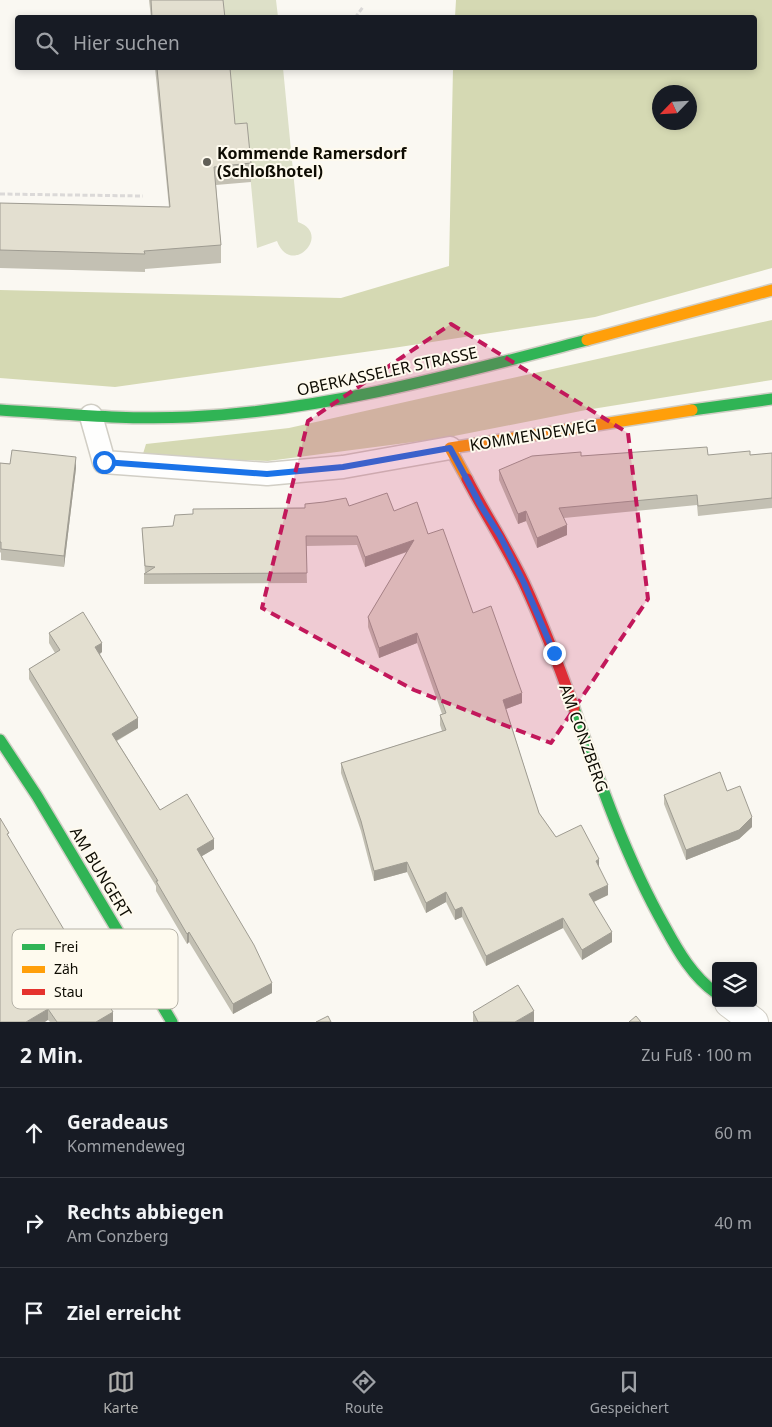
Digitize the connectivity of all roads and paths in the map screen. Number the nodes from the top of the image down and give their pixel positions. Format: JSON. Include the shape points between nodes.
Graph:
{"nodes":[{"id":1,"x":364,"y":7,"type":"dead end"},
{"id":2,"x":357,"y":15,"type":"edge"},
{"id":3,"x":0,"y":194,"type":"edge"},
{"id":4,"x":143,"y":196,"type":"dead end"},
{"id":5,"x":772,"y":290,"type":"edge"},
{"id":6,"x":772,"y":399,"type":"edge"},
{"id":7,"x":0,"y":410,"type":"edge"},
{"id":8,"x":91,"y":416,"type":"junction"},
{"id":9,"x":450,"y":448,"type":"junction"},
{"id":10,"x":0,"y":740,"type":"edge"},
{"id":11,"x":116,"y":929,"type":"edge"},
{"id":12,"x":712,"y":990,"type":"edge"},
{"id":13,"x":734,"y":1007,"type":"edge"},
{"id":14,"x":164,"y":1009,"type":"edge"},
{"id":15,"x":172,"y":1022,"type":"edge"},
{"id":16,"x":754,"y":1022,"type":"edge"}],
"edges":[{"from":1,"to":2,"type":"path"},
{"from":3,"to":4,"type":"path"},
{"from":5,"to":8,"type":"street","name":"OBERKASSELER STRASSE","via":[[496,364],[294,407],[189,417]]},
{"from":6,"to":9,"type":"street","name":"KOMMENDEWEG"},
{"from":7,"to":8,"type":"street","name":"OBERKASSELER STRASSE"},
{"from":8,"to":9,"type":"lane","name":"KOMMENDEWEG","via":[[104,462],[267,474],[343,467]]},
{"from":9,"to":12,"type":"street","name":"AM CONZBERG","via":[[524,583],[554,653],[614,821],[647,896],[678,951]]},
{"from":10,"to":11,"type":"street","name":"AM BUNGERT"},
{"from":13,"to":16,"type":"street"},
{"from":14,"to":15,"type":"street","name":"AM BUNGERT"}]}
